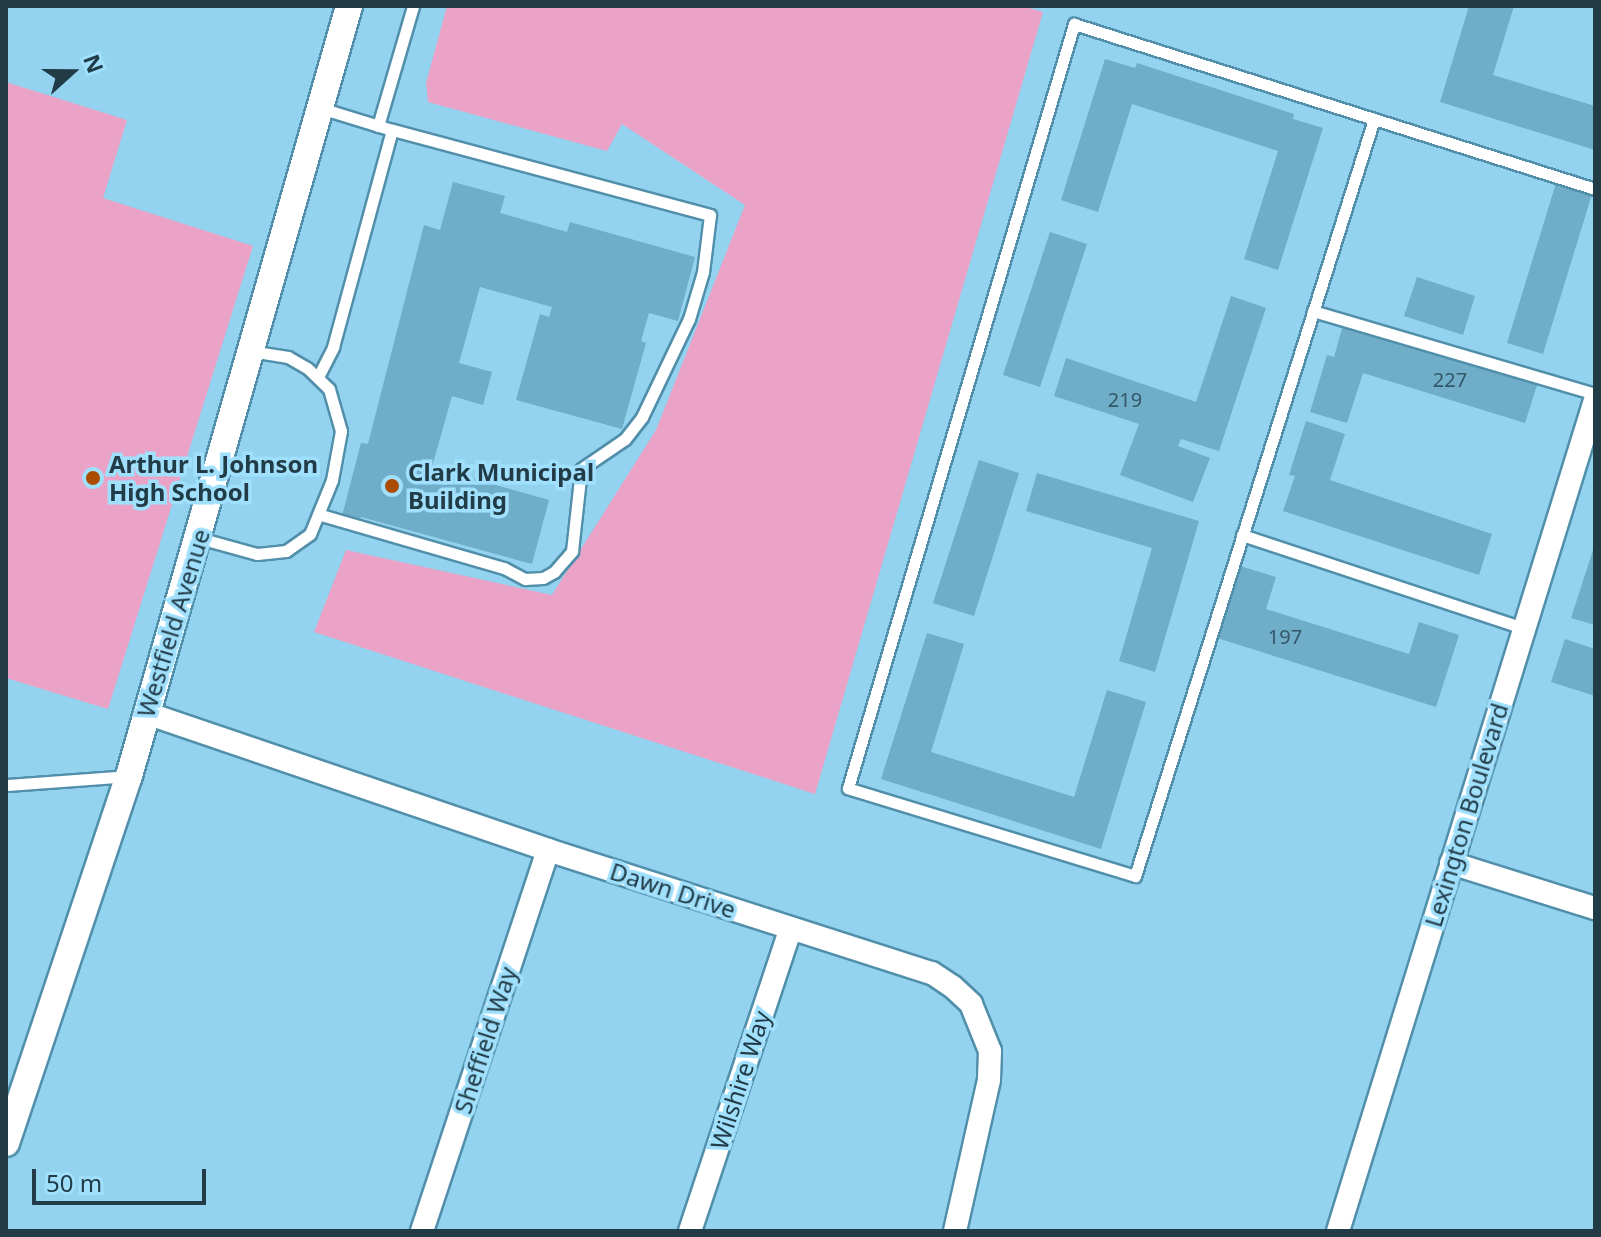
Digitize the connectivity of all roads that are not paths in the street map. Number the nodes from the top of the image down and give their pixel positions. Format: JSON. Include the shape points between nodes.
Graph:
{"nodes":[{"id":1,"x":349,"y":6,"type":"edge"},
{"id":2,"x":413,"y":6,"type":"edge"},
{"id":3,"x":320,"y":108,"type":"junction"},
{"id":4,"x":1374,"y":119,"type":"junction"},
{"id":5,"x":378,"y":126,"type":"junction"},
{"id":6,"x":392,"y":130,"type":"junction"},
{"id":7,"x":1595,"y":189,"type":"edge"},
{"id":8,"x":1313,"y":311,"type":"junction"},
{"id":9,"x":252,"y":351,"type":"junction"},
{"id":10,"x":318,"y":377,"type":"junction"},
{"id":11,"x":1595,"y":397,"type":"edge"},
{"id":12,"x":321,"y":515,"type":"junction"},
{"id":13,"x":1242,"y":535,"type":"junction"},
{"id":14,"x":199,"y":538,"type":"junction"},
{"id":15,"x":1524,"y":628,"type":"junction"},
{"id":16,"x":146,"y":713,"type":"junction"},
{"id":17,"x":129,"y":776,"type":"junction"},
{"id":18,"x":6,"y":785,"type":"edge"},
{"id":19,"x":548,"y":850,"type":"junction"},
{"id":20,"x":1451,"y":863,"type":"junction"},
{"id":21,"x":1595,"y":908,"type":"edge"},
{"id":22,"x":791,"y":928,"type":"junction"},
{"id":23,"x":6,"y":1143,"type":"edge"},
{"id":24,"x":422,"y":1231,"type":"edge"},
{"id":25,"x":690,"y":1231,"type":"edge"},
{"id":26,"x":955,"y":1231,"type":"edge"},
{"id":27,"x":1338,"y":1231,"type":"edge"}],
"edges":[{"from":1,"to":3,"type":"street","name":"Westfield Avenue"},
{"from":2,"to":5,"type":"lane"},
{"from":3,"to":5,"type":"lane"},
{"from":3,"to":9,"type":"street","name":"Westfield Avenue"},
{"from":4,"to":7,"type":"lane"},
{"from":4,"to":8,"type":"lane"},
{"from":4,"to":13,"type":"lane","via":[[1074,24],[848,788],[1135,876]]},
{"from":5,"to":6,"type":"lane"},
{"from":6,"to":10,"type":"lane","via":[[333,347]]},
{"from":6,"to":12,"type":"lane","via":[[710,215],[703,272],[689,319],[642,417],[625,439],[581,469],[572,551],[554,572],[525,579],[504,568]]},
{"from":8,"to":11,"type":"lane"},
{"from":8,"to":13,"type":"lane"},
{"from":9,"to":10,"type":"lane","via":[[288,357]]},
{"from":9,"to":14,"type":"street","name":"Westfield Avenue"},
{"from":10,"to":12,"type":"lane","via":[[336,405],[341,431]]},
{"from":11,"to":15,"type":"street","name":"Lexington Boulevard"},
{"from":12,"to":14,"type":"lane","via":[[299,544],[272,555]]},
{"from":13,"to":15,"type":"lane"},
{"from":14,"to":16,"type":"street","name":"Westfield Avenue"},
{"from":15,"to":20,"type":"street","name":"Lexington Boulevard"},
{"from":16,"to":17,"type":"street","name":"Westfield Avenue"},
{"from":16,"to":19,"type":"street","name":"Dawn Drive"},
{"from":17,"to":18,"type":"lane"},
{"from":17,"to":23,"type":"street","name":"Westfield Avenue"},
{"from":19,"to":22,"type":"street","name":"Dawn Drive"},
{"from":19,"to":24,"type":"street","name":"Sheffield Way"},
{"from":20,"to":21,"type":"street"},
{"from":20,"to":27,"type":"street","name":"Lexington Boulevard"},
{"from":22,"to":25,"type":"street","name":"Wilshire Way"},
{"from":22,"to":26,"type":"street","name":"Dawn Drive","via":[[932,973],[953,987],[977,1015],[990,1051],[989,1080]]}]}
